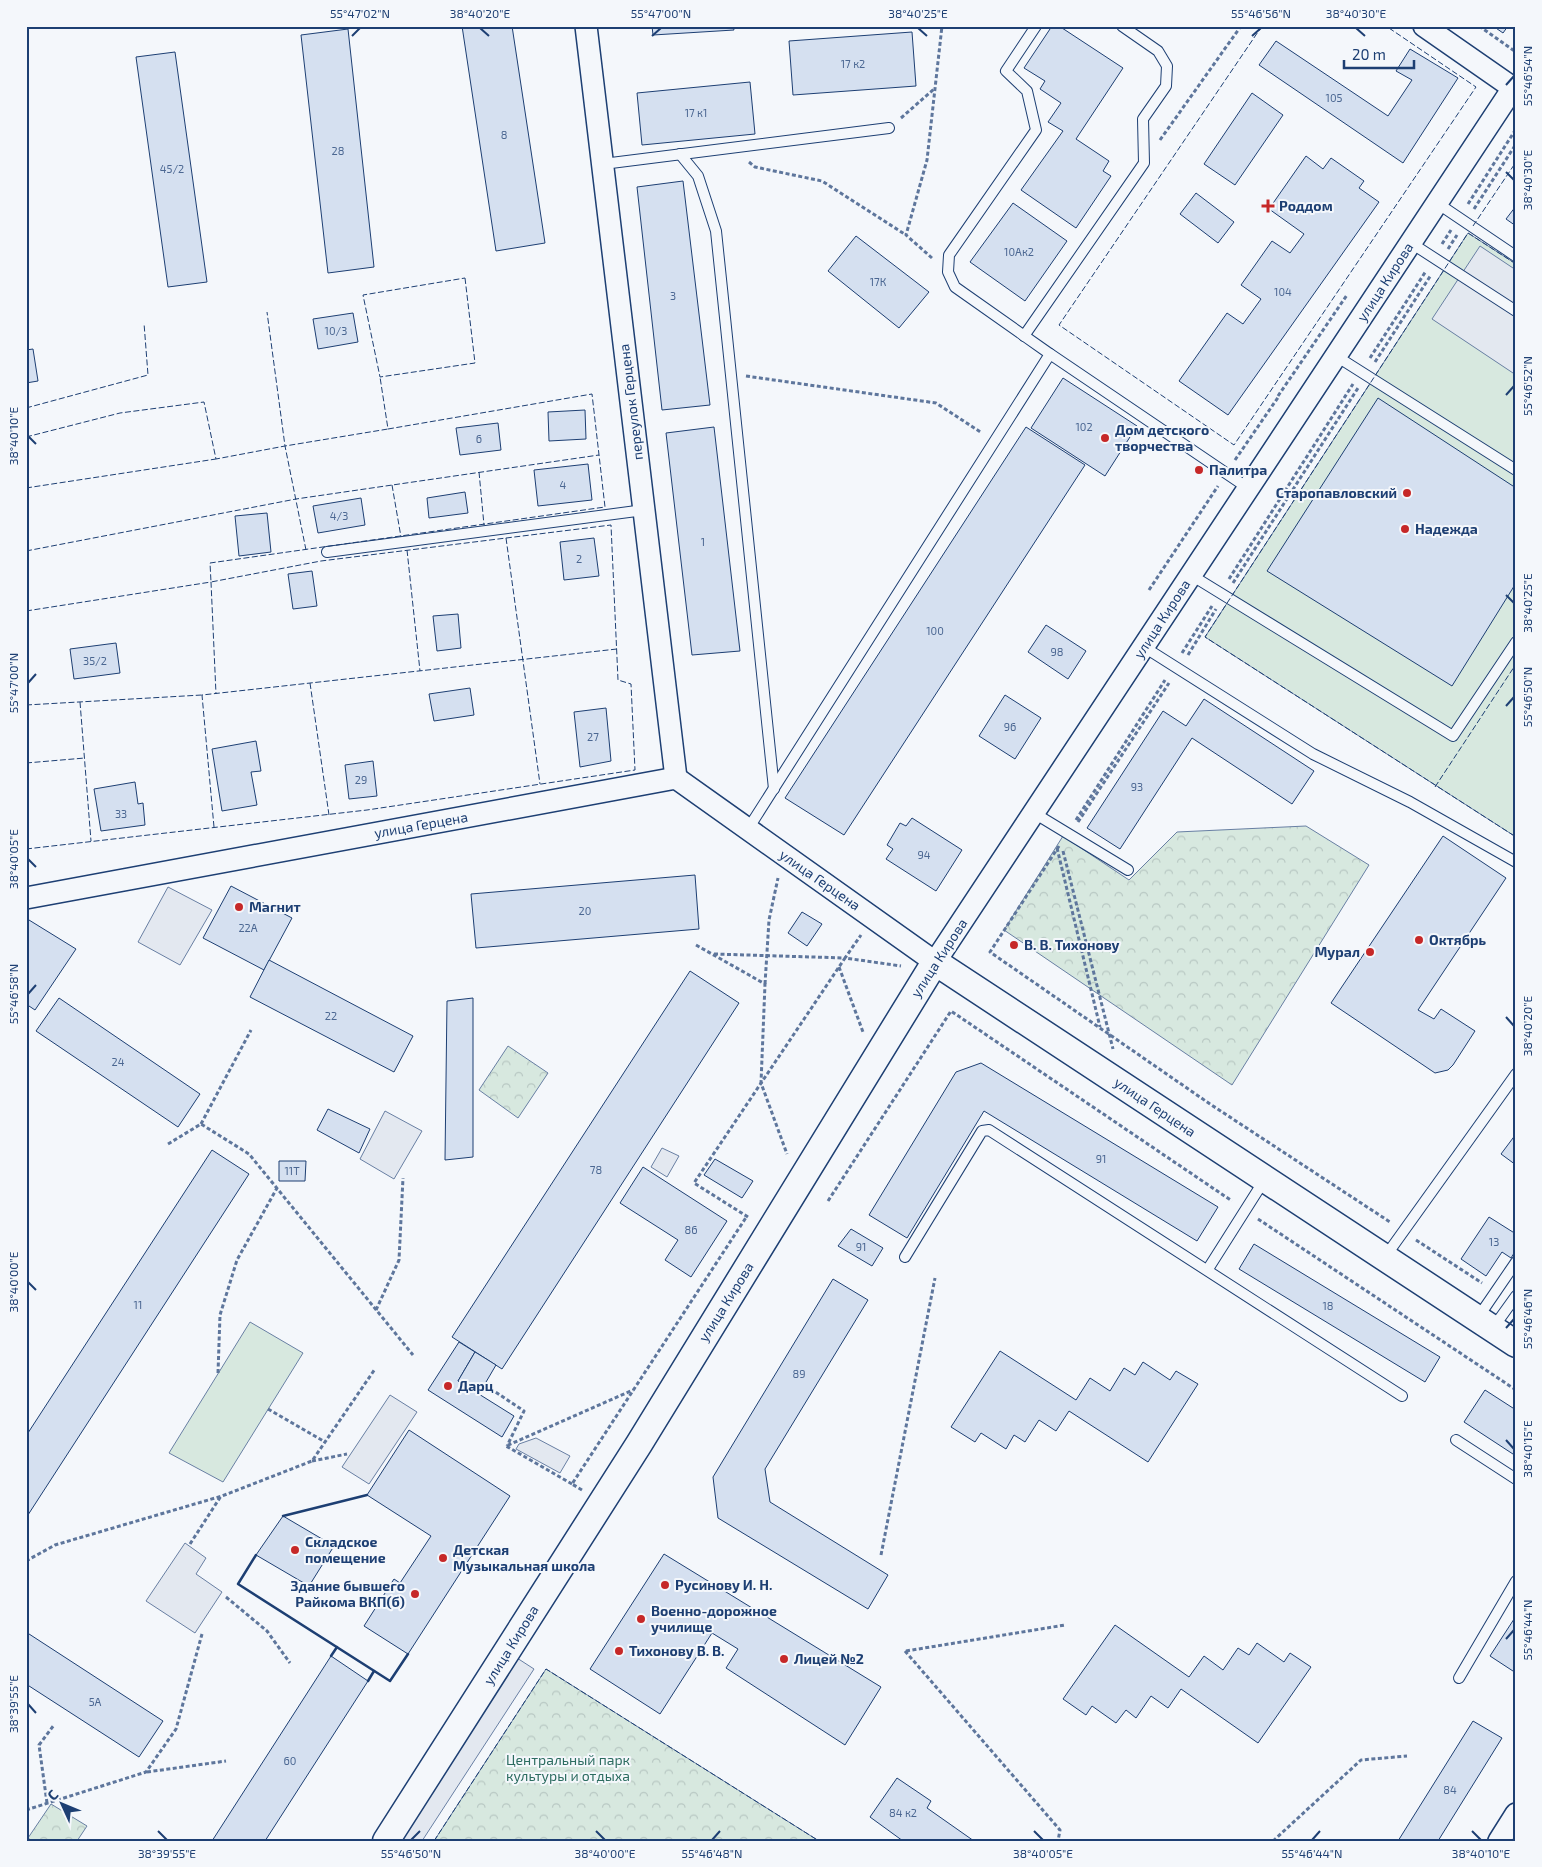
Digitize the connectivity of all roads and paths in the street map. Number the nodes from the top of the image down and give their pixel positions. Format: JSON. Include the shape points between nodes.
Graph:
{"nodes":[{"id":1,"x":586,"y":26,"type":"edge"},
{"id":2,"x":942,"y":26,"type":"edge"},
{"id":3,"x":1036,"y":26,"type":"edge"},
{"id":4,"x":1122,"y":26,"type":"edge"},
{"id":5,"x":1241,"y":26,"type":"edge"},
{"id":6,"x":1424,"y":26,"type":"edge"},
{"id":7,"x":1479,"y":26,"type":"edge"},
{"id":8,"x":1516,"y":52,"type":"edge"},
{"id":9,"x":1515,"y":88,"type":"edge"},
{"id":10,"x":935,"y":89,"type":"junction"},
{"id":11,"x":889,"y":128,"type":"joint"},
{"id":12,"x":1516,"y":129,"type":"edge"},
{"id":13,"x":1516,"y":144,"type":"edge"},
{"id":14,"x":730,"y":148,"type":"junction"},
{"id":15,"x":680,"y":154,"type":"junction"},
{"id":16,"x":1144,"y":163,"type":"junction"},
{"id":17,"x":603,"y":164,"type":"junction"},
{"id":18,"x":1437,"y":203,"type":"junction"},
{"id":19,"x":1462,"y":220,"type":"junction"},
{"id":20,"x":906,"y":235,"type":"junction"},
{"id":21,"x":1411,"y":243,"type":"junction"},
{"id":22,"x":1514,"y":255,"type":"dead end"},
{"id":23,"x":1437,"y":260,"type":"junction"},
{"id":24,"x":948,"y":272,"type":"junction"},
{"id":25,"x":1516,"y":311,"type":"edge"},
{"id":26,"x":1024,"y":336,"type":"junction"},
{"id":27,"x":1050,"y":354,"type":"junction"},
{"id":28,"x":1336,"y":356,"type":"junction"},
{"id":29,"x":731,"y":374,"type":"junction"},
{"id":30,"x":1364,"y":374,"type":"junction"},
{"id":31,"x":995,"y":441,"type":"junction"},
{"id":32,"x":1516,"y":470,"type":"edge"},
{"id":33,"x":1226,"y":473,"type":"junction"},
{"id":34,"x":1248,"y":488,"type":"junction"},
{"id":35,"x":644,"y":510,"type":"junction"},
{"id":36,"x":327,"y":552,"type":"dead end"},
{"id":37,"x":1190,"y":575,"type":"junction"},
{"id":38,"x":1149,"y":590,"type":"dead end"},
{"id":39,"x":1222,"y":595,"type":"junction"},
{"id":40,"x":1516,"y":642,"type":"edge"},
{"id":41,"x":1144,"y":647,"type":"junction"},
{"id":42,"x":1176,"y":667,"type":"junction"},
{"id":43,"x":676,"y":778,"type":"junction"},
{"id":44,"x":774,"y":789,"type":"junction"},
{"id":45,"x":1034,"y":813,"type":"junction"},
{"id":46,"x":748,"y":829,"type":"junction"},
{"id":47,"x":1069,"y":834,"type":"junction"},
{"id":48,"x":1057,"y":848,"type":"junction"},
{"id":49,"x":1516,"y":862,"type":"edge"},
{"id":50,"x":780,"y":868,"type":"dead end"},
{"id":51,"x":1128,"y":870,"type":"dead end"},
{"id":52,"x":26,"y":898,"type":"edge"},
{"id":53,"x":866,"y":928,"type":"dead end"},
{"id":54,"x":696,"y":945,"type":"dead end"},
{"id":55,"x":714,"y":954,"type":"junction"},
{"id":56,"x":767,"y":956,"type":"junction"},
{"id":57,"x":845,"y":958,"type":"junction"},
{"id":58,"x":936,"y":962,"type":"junction"},
{"id":59,"x":839,"y":967,"type":"junction"},
{"id":60,"x":905,"y":967,"type":"dead end"},
{"id":61,"x":765,"y":984,"type":"junction"},
{"id":62,"x":951,"y":1011,"type":"dead end"},
{"id":63,"x":1100,"y":1028,"type":"junction"},
{"id":64,"x":251,"y":1030,"type":"dead end"},
{"id":65,"x":864,"y":1033,"type":"dead end"},
{"id":66,"x":1108,"y":1033,"type":"junction"},
{"id":67,"x":1120,"y":1053,"type":"dead end"},
{"id":68,"x":1516,"y":1074,"type":"edge"},
{"id":69,"x":762,"y":1083,"type":"junction"},
{"id":70,"x":201,"y":1124,"type":"junction"},
{"id":71,"x":168,"y":1144,"type":"dead end"},
{"id":72,"x":787,"y":1154,"type":"dead end"},
{"id":73,"x":403,"y":1178,"type":"dead end"},
{"id":74,"x":1264,"y":1179,"type":"junction"},
{"id":75,"x":277,"y":1188,"type":"junction"},
{"id":76,"x":828,"y":1201,"type":"dead end"},
{"id":77,"x":770,"y":1231,"type":"junction"},
{"id":78,"x":1403,"y":1232,"type":"junction"},
{"id":79,"x":905,"y":1257,"type":"dead end"},
{"id":80,"x":1385,"y":1258,"type":"junction"},
{"id":81,"x":1516,"y":1262,"type":"edge"},
{"id":82,"x":1208,"y":1269,"type":"junction"},
{"id":83,"x":935,"y":1278,"type":"dead end"},
{"id":84,"x":1479,"y":1282,"type":"dead end"},
{"id":85,"x":1516,"y":1296,"type":"edge"},
{"id":86,"x":376,"y":1310,"type":"junction"},
{"id":87,"x":1485,"y":1324,"type":"junction"},
{"id":88,"x":1516,"y":1344,"type":"edge"},
{"id":89,"x":413,"y":1355,"type":"dead end"},
{"id":90,"x":375,"y":1369,"type":"dead end"},
{"id":91,"x":218,"y":1373,"type":"dead end"},
{"id":92,"x":485,"y":1385,"type":"dead end"},
{"id":93,"x":634,"y":1390,"type":"dead end"},
{"id":94,"x":1402,"y":1396,"type":"dead end"},
{"id":95,"x":268,"y":1409,"type":"dead end"},
{"id":96,"x":1456,"y":1440,"type":"dead end"},
{"id":97,"x":325,"y":1442,"type":"junction"},
{"id":98,"x":506,"y":1446,"type":"junction"},
{"id":99,"x":347,"y":1454,"type":"dead end"},
{"id":100,"x":312,"y":1461,"type":"junction"},
{"id":101,"x":1516,"y":1479,"type":"edge"},
{"id":102,"x":572,"y":1484,"type":"dead end"},
{"id":103,"x":222,"y":1496,"type":"junction"},
{"id":104,"x":190,"y":1544,"type":"dead end"},
{"id":105,"x":881,"y":1555,"type":"dead end"},
{"id":106,"x":26,"y":1561,"type":"edge"},
{"id":107,"x":1516,"y":1581,"type":"edge"},
{"id":108,"x":226,"y":1597,"type":"dead end"},
{"id":109,"x":1065,"y":1625,"type":"dead end"},
{"id":110,"x":202,"y":1634,"type":"dead end"},
{"id":111,"x":290,"y":1663,"type":"dead end"},
{"id":112,"x":1459,"y":1678,"type":"dead end"},
{"id":113,"x":54,"y":1725,"type":"dead end"},
{"id":114,"x":1407,"y":1756,"type":"dead end"},
{"id":115,"x":226,"y":1761,"type":"dead end"},
{"id":116,"x":146,"y":1772,"type":"junction"},
{"id":117,"x":47,"y":1803,"type":"junction"},
{"id":118,"x":26,"y":1810,"type":"edge"},
{"id":119,"x":1516,"y":1814,"type":"edge"},
{"id":120,"x":1501,"y":1840,"type":"edge"},
{"id":121,"x":386,"y":1841,"type":"edge"},
{"id":122,"x":1058,"y":1841,"type":"edge"},
{"id":123,"x":1273,"y":1841,"type":"edge"}],
"edges":[{"from":1,"to":17,"type":"street","name":"переулок Герцена"},
{"from":2,"to":10,"type":"path"},
{"from":3,"to":24,"type":"lane","via":[[1006,71],[1027,91],[1036,130],[949,255]]},
{"from":4,"to":16,"type":"lane","via":[[1158,51],[1167,66],[1166,86],[1143,119]]},
{"from":5,"to":16,"type":"path"},
{"from":6,"to":9,"type":"street"},
{"from":7,"to":8,"type":"path"},
{"from":9,"to":18,"type":"street","name":"улица Кирова"},
{"from":10,"to":11,"type":"path"},
{"from":10,"to":20,"type":"path","via":[[927,160]]},
{"from":11,"to":14,"type":"lane"},
{"from":12,"to":19,"type":"path"},
{"from":13,"to":19,"type":"path"},
{"from":14,"to":15,"type":"lane"},
{"from":14,"to":20,"type":"path","via":[[756,167],[822,181]]},
{"from":15,"to":17,"type":"lane"},
{"from":15,"to":29,"type":"lane","via":[[698,176],[716,231]]},
{"from":16,"to":26,"type":"lane"},
{"from":17,"to":35,"type":"street","name":"переулок Герцена"},
{"from":18,"to":19,"type":"lane"},
{"from":18,"to":21,"type":"street","name":"улица Кирова"},
{"from":19,"to":22,"type":"lane"},
{"from":19,"to":23,"type":"path"},
{"from":19,"to":23,"type":"path"},
{"from":20,"to":24,"type":"path"},
{"from":21,"to":23,"type":"lane"},
{"from":21,"to":28,"type":"street","name":"улица Кирова"},
{"from":23,"to":25,"type":"lane"},
{"from":23,"to":30,"type":"path"},
{"from":23,"to":30,"type":"path"},
{"from":24,"to":26,"type":"lane","via":[[955,287]]},
{"from":26,"to":27,"type":"lane"},
{"from":27,"to":31,"type":"lane"},
{"from":27,"to":33,"type":"lane"},
{"from":28,"to":30,"type":"lane"},
{"from":28,"to":34,"type":"street","name":"улица Кирова"},
{"from":29,"to":31,"type":"path","via":[[936,403]]},
{"from":29,"to":44,"type":"lane"},
{"from":30,"to":32,"type":"lane"},
{"from":30,"to":39,"type":"path"},
{"from":30,"to":39,"type":"path"},
{"from":31,"to":44,"type":"lane"},
{"from":33,"to":34,"type":"lane"},
{"from":33,"to":38,"type":"path"},
{"from":34,"to":37,"type":"street","name":"улица Кирова"},
{"from":35,"to":36,"type":"lane"},
{"from":35,"to":43,"type":"street","name":"переулок Герцена"},
{"from":37,"to":39,"type":"lane"},
{"from":37,"to":41,"type":"street","name":"улица Кирова"},
{"from":39,"to":40,"type":"lane","via":[[1453,736]]},
{"from":39,"to":42,"type":"path"},
{"from":41,"to":42,"type":"lane"},
{"from":41,"to":45,"type":"street","name":"улица Кирова"},
{"from":42,"to":47,"type":"path"},
{"from":42,"to":49,"type":"lane","via":[[1313,754],[1410,802]]},
{"from":43,"to":46,"type":"street","name":"улица Герцена"},
{"from":43,"to":52,"type":"street","name":"улица Герцена"},
{"from":44,"to":46,"type":"lane"},
{"from":45,"to":47,"type":"lane"},
{"from":45,"to":58,"type":"street","name":"улица Кирова"},
{"from":46,"to":58,"type":"street","name":"улица Герцена"},
{"from":47,"to":48,"type":"path"},
{"from":47,"to":51,"type":"lane"},
{"from":47,"to":66,"type":"path","via":[[1062,847]]},
{"from":48,"to":63,"type":"path"},
{"from":48,"to":63,"type":"path","via":[[990,952]]},
{"from":50,"to":56,"type":"path","via":[[769,920]]},
{"from":53,"to":57,"type":"path"},
{"from":54,"to":55,"type":"path"},
{"from":55,"to":56,"type":"path"},
{"from":55,"to":61,"type":"path"},
{"from":56,"to":57,"type":"path"},
{"from":56,"to":61,"type":"path"},
{"from":57,"to":59,"type":"path"},
{"from":57,"to":60,"type":"path"},
{"from":58,"to":74,"type":"street","name":"улица Герцена"},
{"from":58,"to":77,"type":"street","name":"улица Кирова"},
{"from":59,"to":65,"type":"path"},
{"from":59,"to":69,"type":"path"},
{"from":61,"to":69,"type":"path"},
{"from":62,"to":76,"type":"path"},
{"from":63,"to":66,"type":"path"},
{"from":64,"to":70,"type":"path"},
{"from":66,"to":67,"type":"path","via":[[1112,1048]]},
{"from":66,"to":78,"type":"path"},
{"from":68,"to":78,"type":"lane"},
{"from":69,"to":72,"type":"path"},
{"from":69,"to":77,"type":"path","via":[[694,1183]]},
{"from":70,"to":71,"type":"path"},
{"from":70,"to":75,"type":"path","via":[[249,1154]]},
{"from":73,"to":86,"type":"path","via":[[399,1260]]},
{"from":74,"to":80,"type":"street","name":"улица Герцена"},
{"from":74,"to":82,"type":"lane"},
{"from":75,"to":86,"type":"path"},
{"from":75,"to":91,"type":"path","via":[[234,1269],[220,1314]]},
{"from":77,"to":121,"type":"street","name":"улица Кирова","via":[[639,1444]]},
{"from":78,"to":80,"type":"lane"},
{"from":78,"to":84,"type":"path"},
{"from":79,"to":82,"type":"lane","via":[[986,1129]]},
{"from":80,"to":87,"type":"street","name":"улица Герцена"},
{"from":81,"to":87,"type":"lane"},
{"from":82,"to":94,"type":"lane"},
{"from":83,"to":105,"type":"path"},
{"from":85,"to":87,"type":"lane"},
{"from":86,"to":89,"type":"path"},
{"from":87,"to":88,"type":"street","name":"улица Герцена"},
{"from":90,"to":97,"type":"path"},
{"from":92,"to":98,"type":"path","via":[[524,1411]]},
{"from":93,"to":98,"type":"path"},
{"from":95,"to":97,"type":"path"},
{"from":96,"to":101,"type":"lane"},
{"from":97,"to":100,"type":"path"},
{"from":98,"to":102,"type":"path"},
{"from":99,"to":100,"type":"path"},
{"from":100,"to":103,"type":"path"},
{"from":103,"to":104,"type":"path"},
{"from":103,"to":106,"type":"path","via":[[55,1545]]},
{"from":107,"to":112,"type":"lane"},
{"from":108,"to":111,"type":"path","via":[[267,1632]]},
{"from":109,"to":122,"type":"path","via":[[905,1651],[1060,1830]]},
{"from":110,"to":116,"type":"path","via":[[176,1729]]},
{"from":113,"to":117,"type":"path","via":[[39,1745]]},
{"from":114,"to":123,"type":"path","via":[[1361,1760]]},
{"from":115,"to":116,"type":"path"},
{"from":116,"to":117,"type":"path"},
{"from":117,"to":118,"type":"path"},
{"from":119,"to":120,"type":"street"}]}
